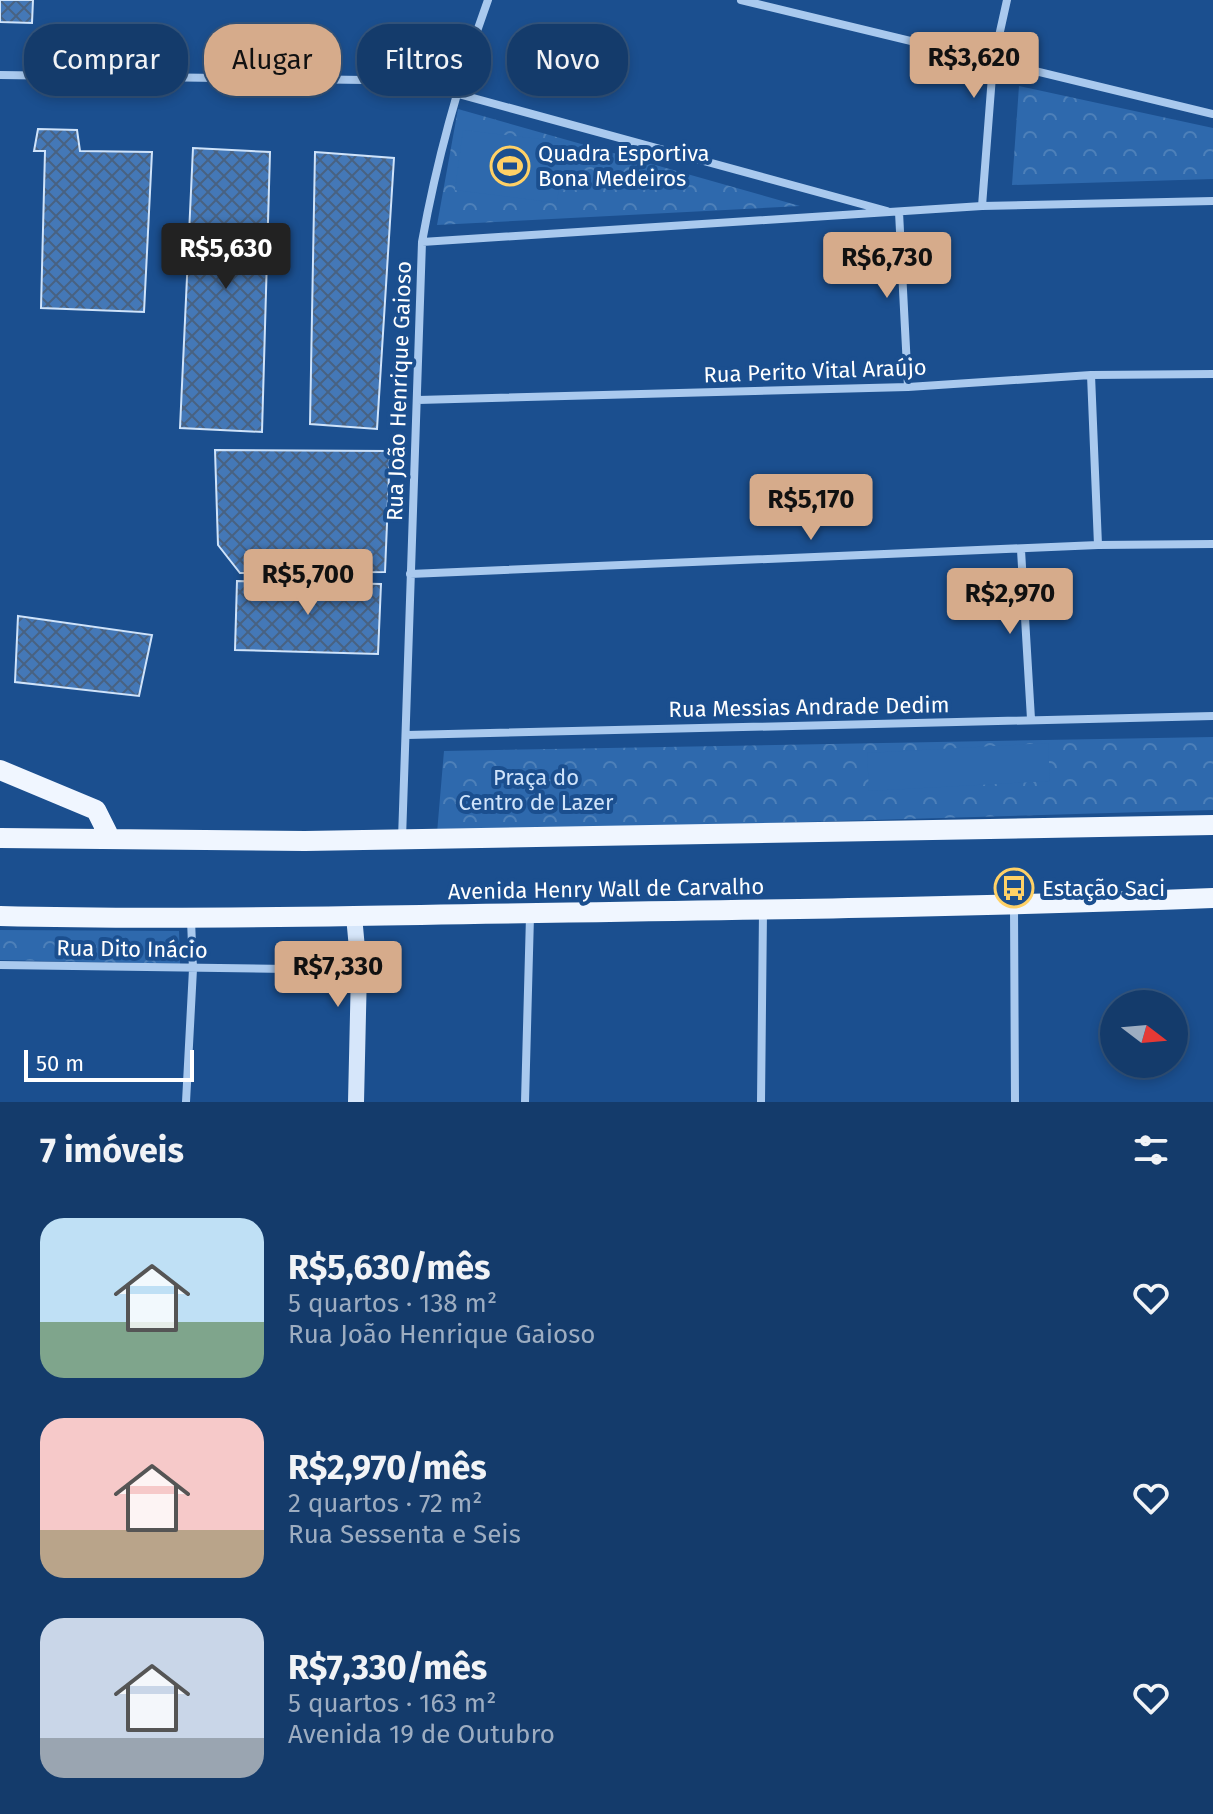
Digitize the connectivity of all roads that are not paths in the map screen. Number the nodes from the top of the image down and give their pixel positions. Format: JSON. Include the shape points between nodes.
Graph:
{"nodes":[{"id":1,"x":488,"y":0,"type":"edge"},
{"id":2,"x":741,"y":0,"type":"edge"},
{"id":3,"x":1007,"y":0,"type":"edge"},
{"id":4,"x":479,"y":24,"type":"edge"},
{"id":5,"x":993,"y":63,"type":"junction"},
{"id":6,"x":0,"y":75,"type":"edge"},
{"id":7,"x":357,"y":80,"type":"edge"},
{"id":8,"x":454,"y":96,"type":"edge"},
{"id":9,"x":470,"y":96,"type":"edge"},
{"id":10,"x":1213,"y":114,"type":"edge"},
{"id":11,"x":1213,"y":201,"type":"edge"},
{"id":12,"x":982,"y":206,"type":"junction"},
{"id":13,"x":887,"y":211,"type":"junction"},
{"id":14,"x":899,"y":212,"type":"junction"},
{"id":15,"x":422,"y":242,"type":"junction"},
{"id":16,"x":1213,"y":374,"type":"edge"},
{"id":17,"x":1091,"y":375,"type":"junction"},
{"id":18,"x":908,"y":387,"type":"junction"},
{"id":19,"x":418,"y":400,"type":"junction"},
{"id":20,"x":1213,"y":544,"type":"edge"},
{"id":21,"x":1098,"y":545,"type":"junction"},
{"id":22,"x":1021,"y":550,"type":"junction"},
{"id":23,"x":410,"y":574,"type":"junction"},
{"id":24,"x":1213,"y":716,"type":"edge"},
{"id":25,"x":1031,"y":719,"type":"junction"},
{"id":26,"x":407,"y":735,"type":"junction"},
{"id":27,"x":0,"y":770,"type":"edge"},
{"id":28,"x":1213,"y":825,"type":"edge"},
{"id":29,"x":0,"y":838,"type":"edge"},
{"id":30,"x":110,"y":838,"type":"junction"},
{"id":31,"x":402,"y":840,"type":"junction"},
{"id":32,"x":1213,"y":898,"type":"edge"},
{"id":33,"x":1014,"y":907,"type":"junction"},
{"id":34,"x":763,"y":911,"type":"junction"},
{"id":35,"x":0,"y":916,"type":"edge"},
{"id":36,"x":354,"y":916,"type":"junction"},
{"id":37,"x":530,"y":916,"type":"junction"},
{"id":38,"x":191,"y":920,"type":"junction"},
{"id":39,"x":0,"y":965,"type":"edge"},
{"id":40,"x":193,"y":969,"type":"junction"},
{"id":41,"x":359,"y":970,"type":"junction"},
{"id":42,"x":186,"y":1102,"type":"edge"},
{"id":43,"x":356,"y":1102,"type":"edge"},
{"id":44,"x":525,"y":1102,"type":"edge"},
{"id":45,"x":761,"y":1102,"type":"edge"},
{"id":46,"x":1015,"y":1102,"type":"edge"}],
"edges":[{"from":1,"to":4,"type":"street","name":"Rua João Henrique Gaioso"},
{"from":2,"to":5,"type":"street"},
{"from":3,"to":5,"type":"street"},
{"from":5,"to":10,"type":"street"},
{"from":5,"to":12,"type":"street"},
{"from":6,"to":7,"type":"street"},
{"from":8,"to":15,"type":"street","name":"Rua João Henrique Gaioso"},
{"from":9,"to":13,"type":"street"},
{"from":11,"to":12,"type":"street"},
{"from":12,"to":14,"type":"street"},
{"from":13,"to":14,"type":"street"},
{"from":13,"to":15,"type":"street"},
{"from":14,"to":18,"type":"street"},
{"from":15,"to":19,"type":"street","name":"Rua João Henrique Gaioso"},
{"from":16,"to":17,"type":"street","name":"Rua Perito Vital Araújo"},
{"from":17,"to":18,"type":"street","name":"Rua Perito Vital Araújo"},
{"from":17,"to":21,"type":"street"},
{"from":18,"to":19,"type":"street","name":"Rua Perito Vital Araújo"},
{"from":19,"to":23,"type":"street","name":"Rua João Henrique Gaioso"},
{"from":20,"to":21,"type":"street"},
{"from":21,"to":22,"type":"street"},
{"from":22,"to":23,"type":"street"},
{"from":22,"to":25,"type":"street"},
{"from":23,"to":26,"type":"street","name":"Rua João Henrique Gaioso"},
{"from":24,"to":25,"type":"street","name":"Rua Messias Andrade Dedim"},
{"from":25,"to":26,"type":"street","name":"Rua Messias Andrade Dedim"},
{"from":26,"to":31,"type":"street","name":"Rua João Henrique Gaioso"},
{"from":27,"to":30,"type":"main road","via":[[96,810]]},
{"from":28,"to":31,"type":"main road"},
{"from":29,"to":30,"type":"main road"},
{"from":30,"to":31,"type":"main road"},
{"from":32,"to":33,"type":"main road","name":"Avenida Henry Wall de Carvalho"},
{"from":33,"to":34,"type":"main road","name":"Avenida Henry Wall de Carvalho"},
{"from":33,"to":46,"type":"street"},
{"from":34,"to":37,"type":"main road","name":"Avenida Henry Wall de Carvalho"},
{"from":34,"to":45,"type":"street"},
{"from":35,"to":38,"type":"main road","name":"Avenida Henry Wall de Carvalho"},
{"from":36,"to":37,"type":"main road","name":"Avenida Henry Wall de Carvalho"},
{"from":36,"to":38,"type":"main road","name":"Avenida Henry Wall de Carvalho"},
{"from":36,"to":41,"type":"street"},
{"from":37,"to":44,"type":"street"},
{"from":38,"to":40,"type":"street"},
{"from":39,"to":40,"type":"street","name":"Rua Dito Inácio"},
{"from":40,"to":41,"type":"street","name":"Rua Dito Inácio"},
{"from":40,"to":42,"type":"street"},
{"from":41,"to":43,"type":"street"}]}
